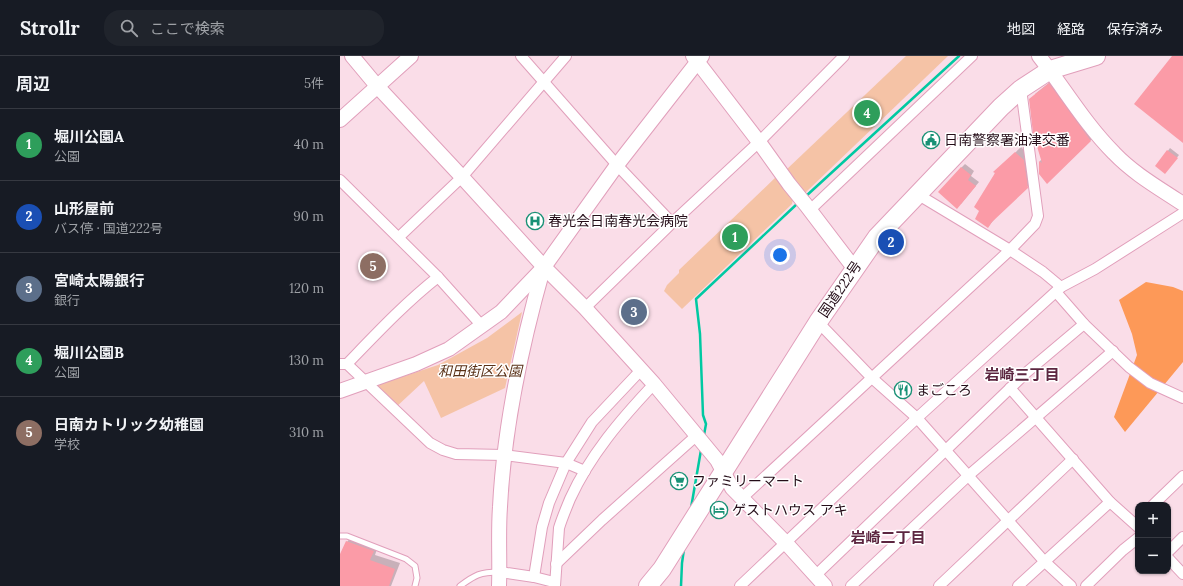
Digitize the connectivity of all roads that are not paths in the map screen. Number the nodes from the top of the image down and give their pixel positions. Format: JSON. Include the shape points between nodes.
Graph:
{"nodes":[{"id":1,"x":352,"y":56,"type":"edge"},
{"id":2,"x":411,"y":56,"type":"edge"},
{"id":3,"x":521,"y":56,"type":"edge"},
{"id":4,"x":566,"y":56,"type":"edge"},
{"id":5,"x":844,"y":56,"type":"edge"},
{"id":6,"x":972,"y":56,"type":"edge"},
{"id":7,"x":1039,"y":56,"type":"edge"},
{"id":8,"x":1096,"y":56,"type":"edge"},
{"id":9,"x":698,"y":58,"type":"edge"},
{"id":10,"x":1050,"y":70,"type":"junction"},
{"id":11,"x":544,"y":81,"type":"junction"},
{"id":12,"x":377,"y":86,"type":"junction"},
{"id":13,"x":1021,"y":89,"type":"junction"},
{"id":14,"x":340,"y":120,"type":"edge"},
{"id":15,"x":758,"y":142,"type":"junction"},
{"id":16,"x":618,"y":165,"type":"junction"},
{"id":17,"x":462,"y":176,"type":"junction"},
{"id":18,"x":340,"y":180,"type":"edge"},
{"id":19,"x":917,"y":194,"type":"junction"},
{"id":20,"x":1183,"y":204,"type":"edge"},
{"id":21,"x":808,"y":208,"type":"junction"},
{"id":22,"x":1183,"y":213,"type":"edge"},
{"id":23,"x":672,"y":223,"type":"junction"},
{"id":24,"x":399,"y":237,"type":"junction"},
{"id":25,"x":1010,"y":250,"type":"junction"},
{"id":26,"x":544,"y":267,"type":"junction"},
{"id":27,"x":854,"y":268,"type":"junction"},
{"id":28,"x":438,"y":277,"type":"junction"},
{"id":29,"x":1058,"y":290,"type":"junction"},
{"id":30,"x":585,"y":308,"type":"junction"},
{"id":31,"x":818,"y":322,"type":"junction"},
{"id":32,"x":1084,"y":324,"type":"junction"},
{"id":33,"x":482,"y":326,"type":"junction"},
{"id":34,"x":1113,"y":351,"type":"junction"},
{"id":35,"x":344,"y":364,"type":"edge"},
{"id":36,"x":641,"y":370,"type":"junction"},
{"id":37,"x":872,"y":378,"type":"junction"},
{"id":38,"x":365,"y":382,"type":"junction"},
{"id":39,"x":654,"y":384,"type":"junction"},
{"id":40,"x":1010,"y":388,"type":"junction"},
{"id":41,"x":340,"y":390,"type":"edge"},
{"id":42,"x":1183,"y":398,"type":"edge"},
{"id":43,"x":1036,"y":417,"type":"junction"},
{"id":44,"x":917,"y":418,"type":"junction"},
{"id":45,"x":696,"y":436,"type":"junction"},
{"id":46,"x":945,"y":450,"type":"junction"},
{"id":47,"x":504,"y":455,"type":"junction"},
{"id":48,"x":1073,"y":459,"type":"junction"},
{"id":49,"x":566,"y":463,"type":"junction"},
{"id":50,"x":723,"y":470,"type":"junction"},
{"id":51,"x":585,"y":471,"type":"junction"},
{"id":52,"x":969,"y":475,"type":"junction"},
{"id":53,"x":1183,"y":476,"type":"edge"},
{"id":54,"x":742,"y":498,"type":"junction"},
{"id":55,"x":1110,"y":502,"type":"junction"},
{"id":56,"x":1156,"y":502,"type":"edge"},
{"id":57,"x":1009,"y":520,"type":"junction"},
{"id":58,"x":1135,"y":522,"type":"edge"},
{"id":59,"x":340,"y":536,"type":"edge"},
{"id":60,"x":1183,"y":537,"type":"edge"},
{"id":61,"x":1135,"y":540,"type":"edge"},
{"id":62,"x":786,"y":542,"type":"junction"},
{"id":63,"x":1171,"y":549,"type":"edge"},
{"id":64,"x":1044,"y":561,"type":"junction"},
{"id":65,"x":1171,"y":561,"type":"edge"},
{"id":66,"x":556,"y":564,"type":"junction"},
{"id":67,"x":1183,"y":574,"type":"edge"},
{"id":68,"x":816,"y":575,"type":"junction"},
{"id":69,"x":534,"y":577,"type":"junction"},
{"id":70,"x":500,"y":579,"type":"edge"},
{"id":71,"x":554,"y":584,"type":"edge"},
{"id":72,"x":414,"y":586,"type":"edge"},
{"id":73,"x":460,"y":586,"type":"edge"},
{"id":74,"x":648,"y":586,"type":"edge"},
{"id":75,"x":740,"y":586,"type":"edge"},
{"id":76,"x":825,"y":586,"type":"edge"},
{"id":77,"x":851,"y":586,"type":"edge"},
{"id":78,"x":939,"y":586,"type":"edge"},
{"id":79,"x":1018,"y":586,"type":"edge"},
{"id":80,"x":1071,"y":586,"type":"edge"},
{"id":81,"x":1086,"y":586,"type":"edge"}],
"edges":[{"from":1,"to":12,"type":"street"},
{"from":2,"to":12,"type":"street"},
{"from":3,"to":11,"type":"street"},
{"from":4,"to":11,"type":"street"},
{"from":5,"to":15,"type":"street"},
{"from":6,"to":21,"type":"street"},
{"from":7,"to":10,"type":"street"},
{"from":8,"to":10,"type":"highway","name":"国道222号"},
{"from":9,"to":15,"type":"street"},
{"from":9,"to":16,"type":"street"},
{"from":10,"to":13,"type":"highway","name":"国道222号"},
{"from":10,"to":20,"type":"street","via":[[1087,122],[1114,154]]},
{"from":11,"to":16,"type":"street"},
{"from":11,"to":17,"type":"street"},
{"from":12,"to":14,"type":"street"},
{"from":12,"to":17,"type":"street"},
{"from":13,"to":19,"type":"highway","name":"国道222号"},
{"from":13,"to":25,"type":"street","via":[[1038,216],[1035,224]]},
{"from":15,"to":21,"type":"street"},
{"from":15,"to":23,"type":"street"},
{"from":16,"to":23,"type":"street"},
{"from":16,"to":26,"type":"street"},
{"from":17,"to":24,"type":"street"},
{"from":17,"to":26,"type":"street"},
{"from":18,"to":24,"type":"street"},
{"from":19,"to":25,"type":"street"},
{"from":19,"to":27,"type":"highway","name":"国道222号","via":[[877,237]]},
{"from":21,"to":27,"type":"street"},
{"from":22,"to":29,"type":"street","via":[[1096,269]]},
{"from":23,"to":30,"type":"street"},
{"from":24,"to":28,"type":"street"},
{"from":25,"to":29,"type":"street","via":[[1043,272]]},
{"from":25,"to":37,"type":"street"},
{"from":26,"to":30,"type":"street"},
{"from":26,"to":33,"type":"street","via":[[501,312]]},
{"from":26,"to":47,"type":"street","via":[[521,353]]},
{"from":27,"to":31,"type":"highway","name":"国道222号"},
{"from":28,"to":33,"type":"street"},
{"from":28,"to":35,"type":"street","via":[[416,294]]},
{"from":29,"to":32,"type":"street"},
{"from":29,"to":44,"type":"street"},
{"from":30,"to":36,"type":"street"},
{"from":31,"to":37,"type":"street"},
{"from":31,"to":50,"type":"highway","name":"国道222号"},
{"from":32,"to":34,"type":"street"},
{"from":32,"to":40,"type":"street"},
{"from":33,"to":38,"type":"street","via":[[449,349]]},
{"from":34,"to":42,"type":"street","via":[[1150,383]]},
{"from":34,"to":43,"type":"street"},
{"from":35,"to":38,"type":"street"},
{"from":36,"to":39,"type":"street"},
{"from":36,"to":49,"type":"street","via":[[592,422]]},
{"from":37,"to":44,"type":"street"},
{"from":37,"to":54,"type":"street"},
{"from":38,"to":41,"type":"street"},
{"from":38,"to":47,"type":"street","via":[[430,443],[443,450],[456,454]]},
{"from":39,"to":45,"type":"street"},
{"from":39,"to":51,"type":"street","via":[[629,410]]},
{"from":40,"to":43,"type":"street"},
{"from":40,"to":46,"type":"street"},
{"from":43,"to":48,"type":"street"},
{"from":43,"to":52,"type":"street"},
{"from":44,"to":46,"type":"street"},
{"from":44,"to":62,"type":"street"},
{"from":45,"to":50,"type":"street"},
{"from":45,"to":66,"type":"street"},
{"from":46,"to":52,"type":"street"},
{"from":46,"to":68,"type":"street"},
{"from":47,"to":49,"type":"street"},
{"from":47,"to":70,"type":"street","via":[[500,508]]},
{"from":48,"to":55,"type":"street"},
{"from":48,"to":57,"type":"street"},
{"from":49,"to":51,"type":"street"},
{"from":49,"to":69,"type":"street","via":[[549,503]]},
{"from":50,"to":54,"type":"street","via":[[732,488]]},
{"from":50,"to":74,"type":"highway","name":"国道222号","via":[[662,569]]},
{"from":51,"to":66,"type":"street","via":[[561,520]]},
{"from":52,"to":57,"type":"street"},
{"from":52,"to":77,"type":"street"},
{"from":53,"to":56,"type":"street"},
{"from":54,"to":62,"type":"street"},
{"from":55,"to":58,"type":"street"},
{"from":55,"to":64,"type":"street"},
{"from":57,"to":64,"type":"street"},
{"from":57,"to":78,"type":"street"},
{"from":59,"to":72,"type":"lane","via":[[347,536],[406,559],[415,566],[417,578]]},
{"from":60,"to":63,"type":"street"},
{"from":61,"to":81,"type":"street"},
{"from":62,"to":68,"type":"street"},
{"from":62,"to":75,"type":"street"},
{"from":64,"to":79,"type":"street"},
{"from":64,"to":80,"type":"street"},
{"from":65,"to":67,"type":"street"},
{"from":66,"to":71,"type":"street"},
{"from":68,"to":76,"type":"street"},
{"from":69,"to":70,"type":"street"},
{"from":69,"to":71,"type":"street"},
{"from":70,"to":73,"type":"lane","via":[[488,572],[475,575]]}]}
